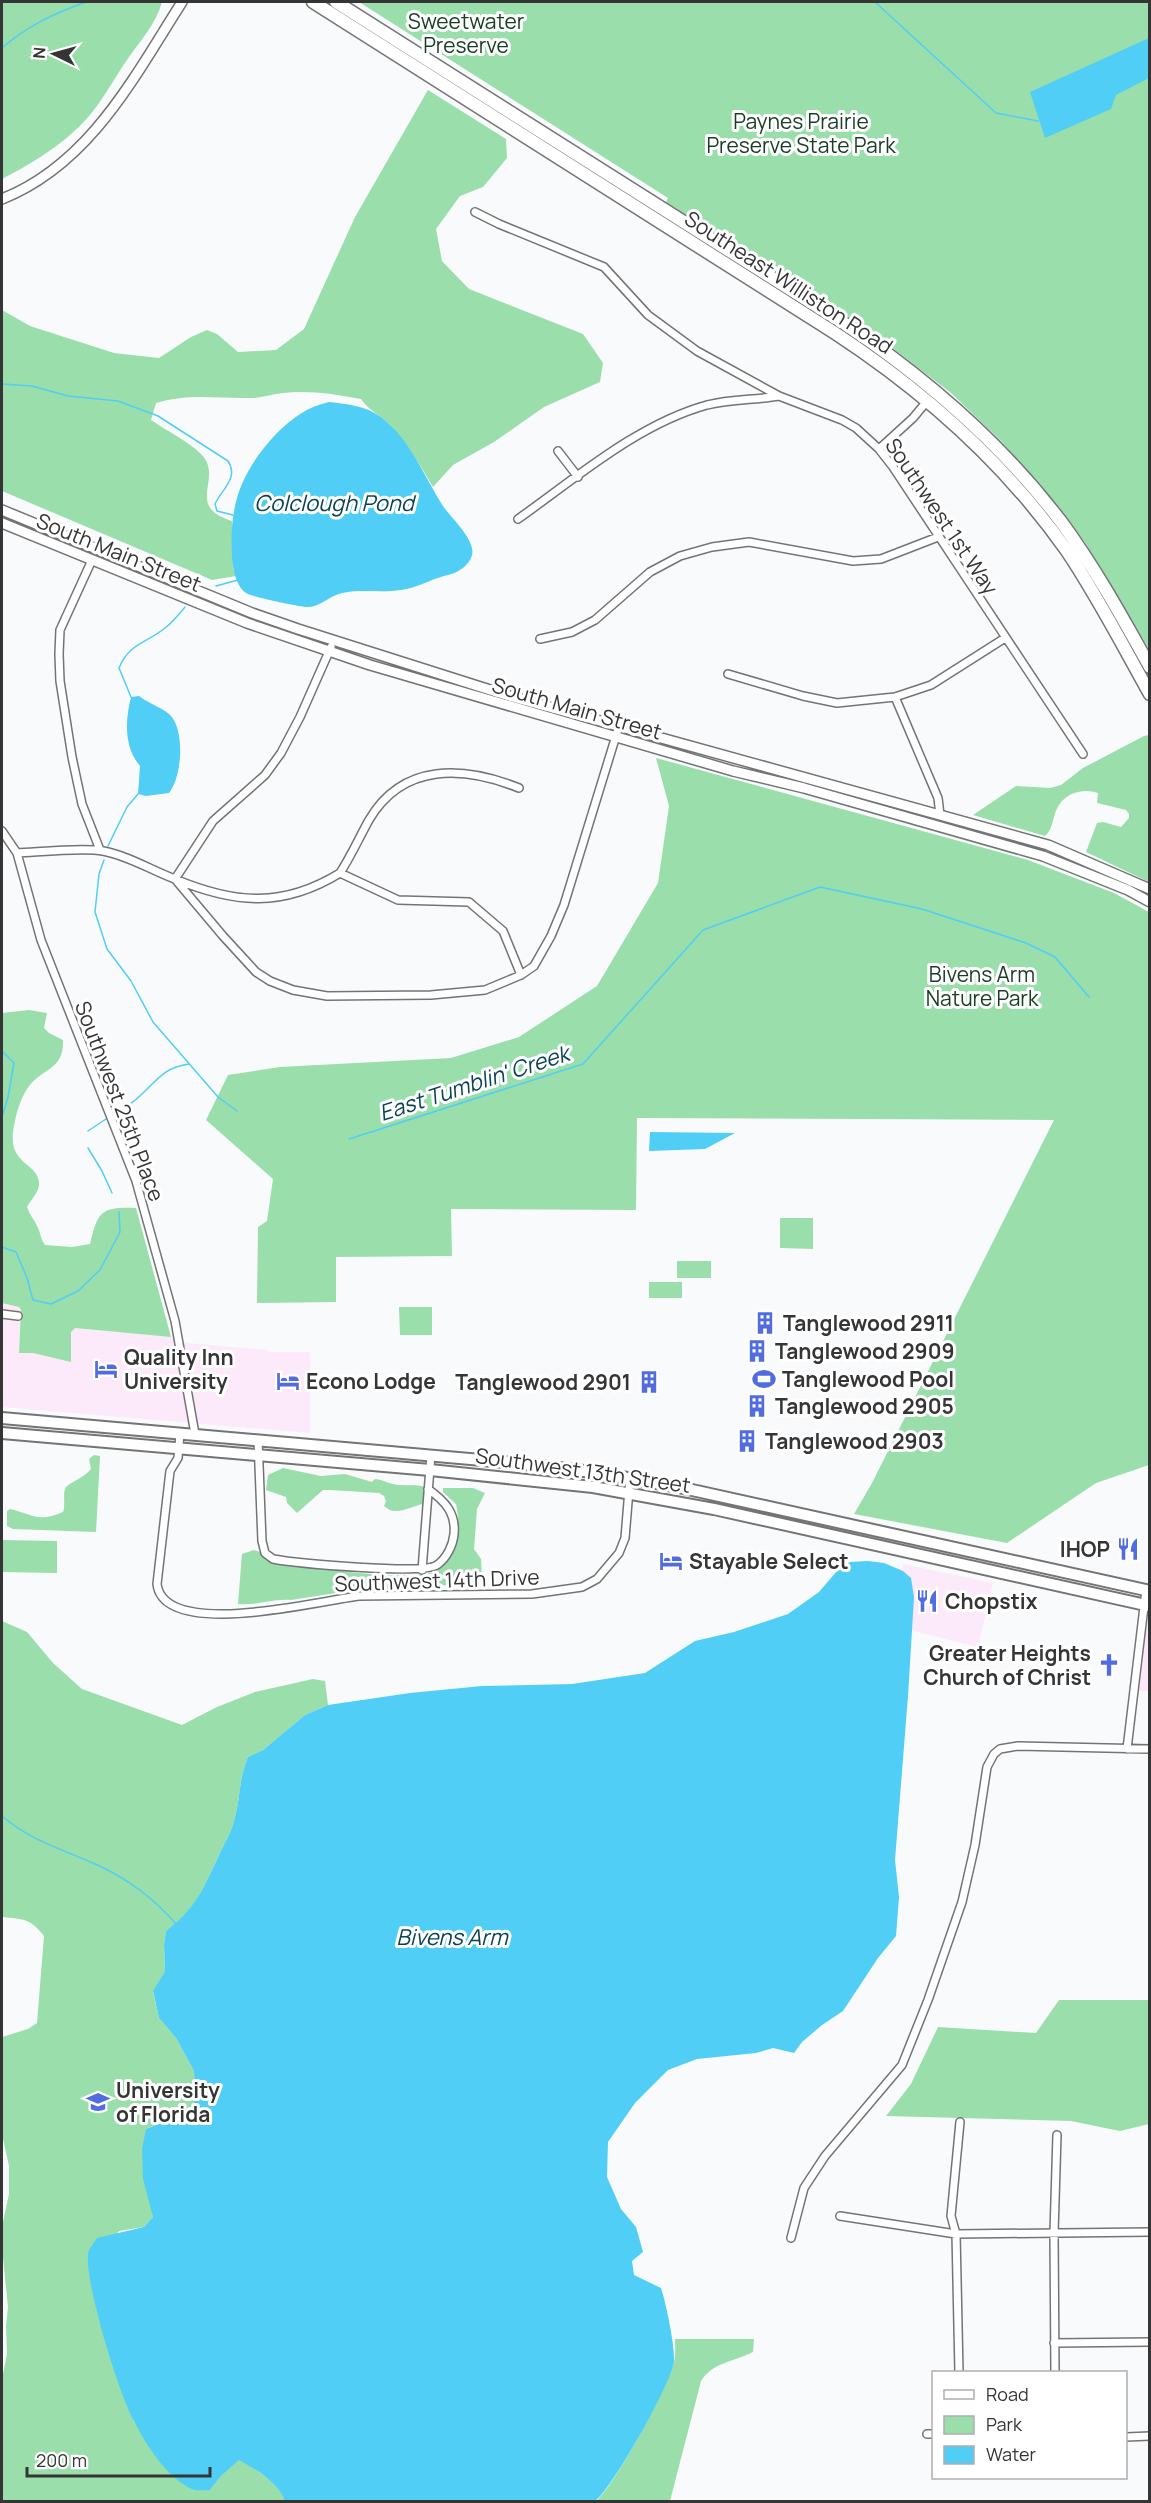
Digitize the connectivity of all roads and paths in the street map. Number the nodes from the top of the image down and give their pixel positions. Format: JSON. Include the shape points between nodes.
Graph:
{"nodes":[{"id":1,"x":182,"y":2,"type":"edge"},
{"id":2,"x":313,"y":2,"type":"edge"},
{"id":3,"x":336,"y":2,"type":"edge"},
{"id":4,"x":511,"y":120,"type":"junction"},
{"id":5,"x":2,"y":199,"type":"edge"},
{"id":6,"x":475,"y":212,"type":"dead end"},
{"id":7,"x":931,"y":395,"type":"junction"},
{"id":8,"x":779,"y":396,"type":"junction"},
{"id":9,"x":879,"y":449,"type":"junction"},
{"id":10,"x":558,"y":451,"type":"dead end"},
{"id":11,"x":578,"y":477,"type":"junction"},
{"id":12,"x":2,"y":510,"type":"edge"},
{"id":13,"x":519,"y":519,"type":"dead end"},
{"id":14,"x":2,"y":523,"type":"edge"},
{"id":15,"x":938,"y":537,"type":"junction"},
{"id":16,"x":97,"y":549,"type":"junction"},
{"id":17,"x":92,"y":560,"type":"junction"},
{"id":18,"x":1005,"y":638,"type":"junction"},
{"id":19,"x":540,"y":639,"type":"dead end"},
{"id":20,"x":334,"y":640,"type":"junction"},
{"id":21,"x":329,"y":651,"type":"junction"},
{"id":22,"x":1149,"y":667,"type":"edge"},
{"id":23,"x":728,"y":674,"type":"dead end"},
{"id":24,"x":1146,"y":678,"type":"edge"},
{"id":25,"x":1149,"y":694,"type":"edge"},
{"id":26,"x":895,"y":697,"type":"junction"},
{"id":27,"x":619,"y":726,"type":"junction"},
{"id":28,"x":615,"y":737,"type":"junction"},
{"id":29,"x":1083,"y":754,"type":"dead end"},
{"id":30,"x":519,"y":788,"type":"dead end"},
{"id":31,"x":940,"y":814,"type":"junction"},
{"id":32,"x":937,"y":826,"type":"junction"},
{"id":33,"x":2,"y":831,"type":"edge"},
{"id":34,"x":100,"y":850,"type":"junction"},
{"id":35,"x":1065,"y":852,"type":"junction"},
{"id":36,"x":16,"y":853,"type":"junction"},
{"id":37,"x":1062,"y":862,"type":"junction"},
{"id":38,"x":340,"y":873,"type":"junction"},
{"id":39,"x":175,"y":879,"type":"junction"},
{"id":40,"x":1147,"y":888,"type":"edge"},
{"id":41,"x":1148,"y":901,"type":"edge"},
{"id":42,"x":521,"y":975,"type":"junction"},
{"id":43,"x":2,"y":1314,"type":"edge"},
{"id":44,"x":18,"y":1316,"type":"dead end"},
{"id":45,"x":2,"y":1418,"type":"edge"},
{"id":46,"x":35,"y":1421,"type":"junction"},
{"id":47,"x":2,"y":1433,"type":"edge"},
{"id":48,"x":180,"y":1433,"type":"junction"},
{"id":49,"x":195,"y":1434,"type":"junction"},
{"id":50,"x":34,"y":1436,"type":"junction"},
{"id":51,"x":258,"y":1440,"type":"junction"},
{"id":52,"x":179,"y":1448,"type":"junction"},
{"id":53,"x":260,"y":1455,"type":"junction"},
{"id":54,"x":431,"y":1455,"type":"junction"},
{"id":55,"x":430,"y":1470,"type":"junction"},
{"id":56,"x":630,"y":1478,"type":"junction"},
{"id":57,"x":428,"y":1490,"type":"junction"},
{"id":58,"x":628,"y":1493,"type":"junction"},
{"id":59,"x":823,"y":1518,"type":"junction"},
{"id":60,"x":821,"y":1533,"type":"junction"},
{"id":61,"x":422,"y":1570,"type":"junction"},
{"id":62,"x":1148,"y":1590,"type":"edge"},
{"id":63,"x":1146,"y":1605,"type":"edge"},
{"id":64,"x":1127,"y":1749,"type":"junction"},
{"id":65,"x":1149,"y":1749,"type":"edge"},
{"id":66,"x":960,"y":2122,"type":"dead end"},
{"id":67,"x":1057,"y":2135,"type":"dead end"},
{"id":68,"x":840,"y":2216,"type":"dead end"},
{"id":69,"x":1149,"y":2232,"type":"edge"},
{"id":70,"x":1054,"y":2233,"type":"junction"},
{"id":71,"x":956,"y":2234,"type":"junction"},
{"id":72,"x":792,"y":2238,"type":"dead end"},
{"id":73,"x":1149,"y":2342,"type":"edge"},
{"id":74,"x":1054,"y":2343,"type":"junction"},
{"id":75,"x":959,"y":2371,"type":"edge"},
{"id":76,"x":1055,"y":2371,"type":"edge"},
{"id":77,"x":1149,"y":2436,"type":"edge"},
{"id":78,"x":1127,"y":2437,"type":"edge"}],
"edges":[{"from":1,"to":5,"type":"main road","via":[[111,112],[90,137],[64,161]]},
{"from":2,"to":4,"type":"highway","name":"Southeast Williston Road"},
{"from":3,"to":4,"type":"highway","name":"Southeast Williston Road"},
{"from":4,"to":7,"type":"highway","name":"Southeast Williston Road","via":[[845,324],[891,356]]},
{"from":6,"to":8,"type":"street","name":"Southwest 1st Way","via":[[604,267],[648,315],[697,351]]},
{"from":7,"to":9,"type":"street"},
{"from":7,"to":22,"type":"highway","name":"Southeast Williston Road","via":[[1009,460],[1062,524],[1103,585]]},
{"from":7,"to":24,"type":"highway","name":"Southeast Williston Road","via":[[1036,511],[1095,595]]},
{"from":8,"to":9,"type":"street","name":"Southwest 1st Way","via":[[842,420]]},
{"from":8,"to":11,"type":"street","via":[[727,401],[681,414],[634,438]]},
{"from":9,"to":15,"type":"street","name":"Southwest 1st Way"},
{"from":10,"to":11,"type":"street"},
{"from":11,"to":13,"type":"street"},
{"from":12,"to":16,"type":"main road","name":"South Main Street"},
{"from":14,"to":17,"type":"main road","name":"South Main Street"},
{"from":15,"to":18,"type":"street","name":"Southwest 1st Way"},
{"from":15,"to":19,"type":"street","via":[[881,559],[853,561],[749,542],[712,547],[680,556],[650,572],[594,620],[572,632]]},
{"from":16,"to":17,"type":"main road"},
{"from":16,"to":20,"type":"main road","name":"South Main Street","via":[[252,613]]},
{"from":17,"to":21,"type":"main road","name":"South Main Street","via":[[246,623]]},
{"from":17,"to":34,"type":"street","via":[[60,630],[59,654],[77,781]]},
{"from":18,"to":26,"type":"street","via":[[931,685]]},
{"from":18,"to":29,"type":"street","name":"Southwest 1st Way"},
{"from":20,"to":21,"type":"street"},
{"from":20,"to":27,"type":"main road","name":"South Main Street"},
{"from":21,"to":28,"type":"main road","name":"South Main Street"},
{"from":21,"to":39,"type":"street","via":[[281,753],[265,775],[213,821]]},
{"from":23,"to":26,"type":"street","via":[[837,703]]},
{"from":24,"to":25,"type":"highway","name":"Southeast Williston Road"},
{"from":26,"to":31,"type":"street","via":[[938,798]]},
{"from":27,"to":28,"type":"street"},
{"from":27,"to":31,"type":"main road","name":"South Main Street"},
{"from":28,"to":32,"type":"main road","name":"South Main Street"},
{"from":28,"to":42,"type":"street","via":[[551,936],[534,966]]},
{"from":30,"to":38,"type":"street","via":[[465,772],[441,772],[414,779],[388,796],[369,819]]},
{"from":31,"to":32,"type":"main road"},
{"from":31,"to":35,"type":"main road","name":"South Main Street"},
{"from":32,"to":37,"type":"main road","name":"South Main Street"},
{"from":33,"to":36,"type":"street","name":"Southwest 25th Place"},
{"from":34,"to":36,"type":"street"},
{"from":34,"to":39,"type":"street"},
{"from":35,"to":37,"type":"main road"},
{"from":35,"to":40,"type":"main road","name":"South Main Street"},
{"from":36,"to":49,"type":"street","name":"Southwest 25th Place","via":[[41,940],[136,1181],[175,1321]]},
{"from":37,"to":41,"type":"main road","name":"South Main Street"},
{"from":38,"to":39,"type":"street","via":[[292,896],[251,898],[226,897]]},
{"from":38,"to":42,"type":"street","via":[[398,900],[469,902],[503,931]]},
{"from":39,"to":42,"type":"street","via":[[256,972],[293,990],[327,996],[431,995],[485,990]]},
{"from":40,"to":41,"type":"main road"},
{"from":43,"to":44,"type":"street"},
{"from":45,"to":46,"type":"main road","name":"Southwest 13th Street"},
{"from":46,"to":48,"type":"main road","name":"Southwest 13th Street"},
{"from":46,"to":50,"type":"main road"},
{"from":47,"to":50,"type":"main road","name":"Southwest 13th Street"},
{"from":48,"to":49,"type":"main road","name":"Southwest 13th Street"},
{"from":48,"to":52,"type":"street"},
{"from":49,"to":51,"type":"main road","name":"Southwest 13th Street"},
{"from":50,"to":52,"type":"main road","name":"Southwest 13th Street"},
{"from":51,"to":53,"type":"street"},
{"from":51,"to":54,"type":"main road","name":"Southwest 13th Street"},
{"from":52,"to":53,"type":"main road","name":"Southwest 13th Street"},
{"from":52,"to":58,"type":"street","name":"Southwest 14th Drive","via":[[170,1471],[158,1593],[169,1603],[202,1613],[278,1611],[359,1596],[532,1594],[582,1587],[597,1579],[619,1553],[625,1538]]},
{"from":53,"to":55,"type":"main road","name":"Southwest 13th Street"},
{"from":53,"to":61,"type":"street","via":[[262,1541],[268,1556]]},
{"from":54,"to":55,"type":"street"},
{"from":54,"to":56,"type":"main road","name":"Southwest 13th Street"},
{"from":55,"to":57,"type":"street"},
{"from":55,"to":58,"type":"main road","name":"Southwest 13th Street"},
{"from":56,"to":58,"type":"street","name":"Southwest 14th Drive"},
{"from":56,"to":59,"type":"main road","name":"Southwest 13th Street"},
{"from":57,"to":61,"type":"street"},
{"from":57,"to":61,"type":"street","via":[[451,1511],[453,1540],[436,1566]]},
{"from":58,"to":60,"type":"main road","name":"Southwest 13th Street"},
{"from":59,"to":60,"type":"street"},
{"from":59,"to":62,"type":"main road","name":"Southwest 13th Street"},
{"from":60,"to":63,"type":"main road","name":"Southwest 13th Street"},
{"from":62,"to":63,"type":"street"},
{"from":63,"to":64,"type":"street"},
{"from":64,"to":65,"type":"street"},
{"from":64,"to":72,"type":"street","via":[[1018,1746],[994,1754],[981,1792],[975,1845],[962,1902],[903,2065],[825,2156],[804,2188]]},
{"from":66,"to":71,"type":"street","via":[[951,2216]]},
{"from":67,"to":70,"type":"street"},
{"from":68,"to":71,"type":"street"},
{"from":69,"to":70,"type":"street"},
{"from":70,"to":71,"type":"street"},
{"from":70,"to":74,"type":"street"},
{"from":71,"to":75,"type":"street"},
{"from":73,"to":74,"type":"street"},
{"from":74,"to":76,"type":"street"},
{"from":77,"to":78,"type":"street"}]}
